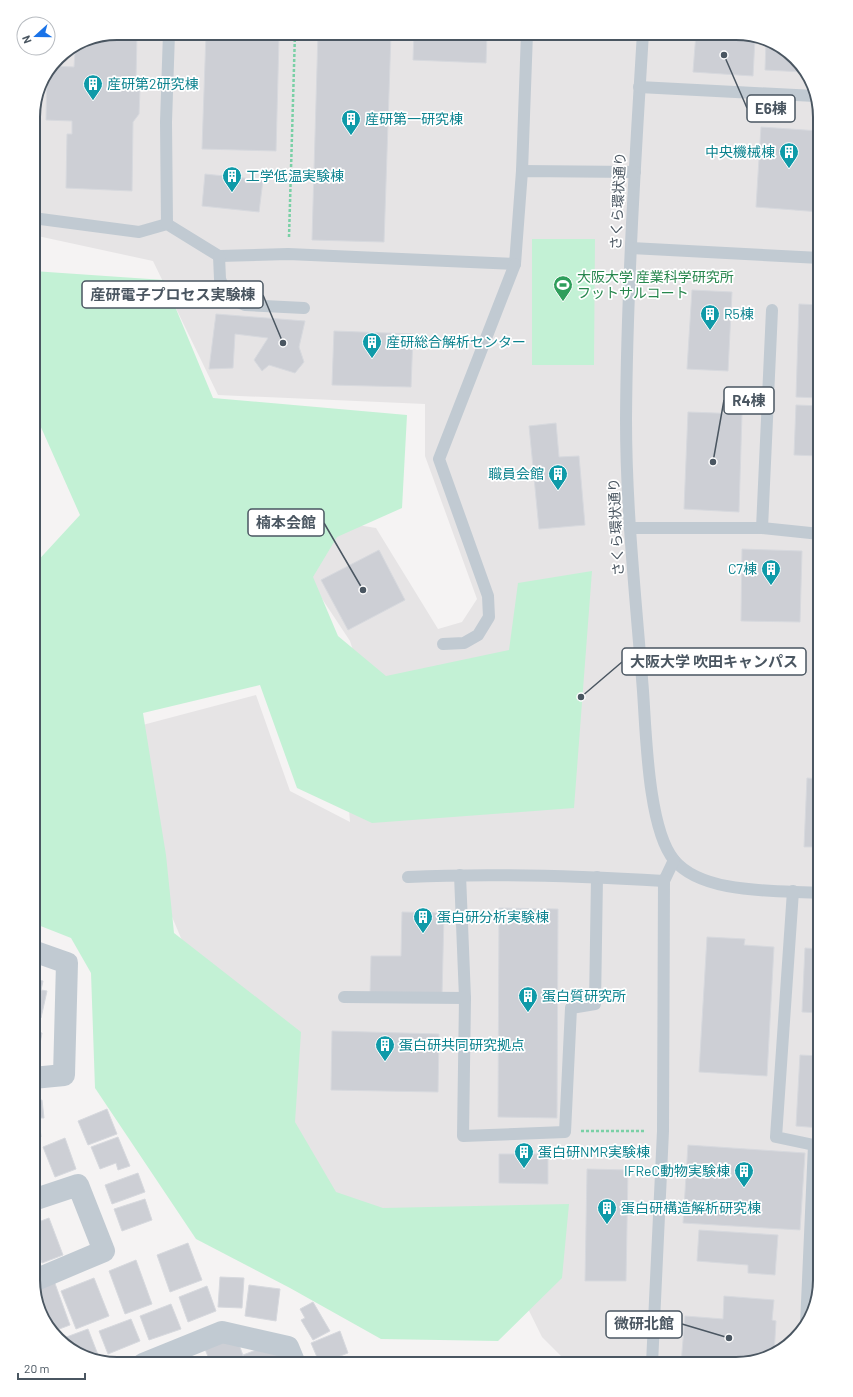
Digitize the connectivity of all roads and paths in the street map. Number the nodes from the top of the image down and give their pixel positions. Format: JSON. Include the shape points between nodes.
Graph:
{"nodes":[{"id":1,"x":169,"y":40,"type":"edge"},
{"id":2,"x":295,"y":40,"type":"edge"},
{"id":3,"x":528,"y":40,"type":"edge"},
{"id":4,"x":642,"y":40,"type":"edge"},
{"id":5,"x":639,"y":87,"type":"junction"},
{"id":6,"x":810,"y":96,"type":"edge"},
{"id":7,"x":522,"y":171,"type":"junction"},
{"id":8,"x":635,"y":172,"type":"junction"},
{"id":9,"x":40,"y":219,"type":"edge"},
{"id":10,"x":167,"y":224,"type":"junction"},
{"id":11,"x":630,"y":248,"type":"junction"},
{"id":12,"x":288,"y":254,"type":"junction"},
{"id":13,"x":219,"y":256,"type":"junction"},
{"id":14,"x":813,"y":258,"type":"edge"},
{"id":15,"x":515,"y":264,"type":"junction"},
{"id":16,"x":304,"y":308,"type":"dead end"},
{"id":17,"x":772,"y":310,"type":"dead end"},
{"id":18,"x":630,"y":528,"type":"junction"},
{"id":19,"x":762,"y":528,"type":"junction"},
{"id":20,"x":813,"y":533,"type":"edge"},
{"id":21,"x":443,"y":644,"type":"dead end"},
{"id":22,"x":674,"y":860,"type":"junction"},
{"id":23,"x":460,"y":875,"type":"junction"},
{"id":24,"x":408,"y":877,"type":"dead end"},
{"id":25,"x":597,"y":877,"type":"junction"},
{"id":26,"x":664,"y":881,"type":"junction"},
{"id":27,"x":793,"y":891,"type":"junction"},
{"id":28,"x":813,"y":892,"type":"edge"},
{"id":29,"x":40,"y":953,"type":"edge"},
{"id":30,"x":344,"y":997,"type":"dead end"},
{"id":31,"x":465,"y":998,"type":"junction"},
{"id":32,"x":40,"y":1077,"type":"edge"},
{"id":33,"x":663,"y":1131,"type":"junction"},
{"id":34,"x":565,"y":1132,"type":"junction"},
{"id":35,"x":813,"y":1145,"type":"edge"},
{"id":36,"x":813,"y":1168,"type":"edge"},
{"id":37,"x":40,"y":1198,"type":"edge"},
{"id":38,"x":40,"y":1277,"type":"edge"},
{"id":39,"x":807,"y":1310,"type":"edge"},
{"id":40,"x":191,"y":1355,"type":"edge"},
{"id":41,"x":180,"y":1357,"type":"edge"},
{"id":42,"x":292,"y":1357,"type":"edge"},
{"id":43,"x":652,"y":1357,"type":"edge"}],
"edges":[{"from":1,"to":10,"type":"lane"},
{"from":2,"to":12,"type":"path"},
{"from":3,"to":7,"type":"lane"},
{"from":4,"to":5,"type":"lane","name":"さくら環状通り"},
{"from":5,"to":6,"type":"lane"},
{"from":5,"to":8,"type":"lane","name":"さくら環状通り"},
{"from":7,"to":8,"type":"lane"},
{"from":7,"to":15,"type":"lane"},
{"from":8,"to":11,"type":"lane","name":"さくら環状通り"},
{"from":9,"to":10,"type":"lane","via":[[138,232]]},
{"from":10,"to":13,"type":"lane"},
{"from":11,"to":14,"type":"lane"},
{"from":11,"to":18,"type":"lane","name":"さくら環状通り","via":[[626,421]]},
{"from":12,"to":13,"type":"lane"},
{"from":12,"to":15,"type":"lane"},
{"from":13,"to":16,"type":"lane","via":[[220,279],[227,297],[245,305]]},
{"from":15,"to":21,"type":"lane","via":[[439,459],[488,596],[489,617],[478,634],[464,643]]},
{"from":17,"to":19,"type":"lane"},
{"from":18,"to":19,"type":"lane"},
{"from":18,"to":22,"type":"lane","name":"さくら環状通り","via":[[649,770],[656,819],[663,842]]},
{"from":19,"to":20,"type":"lane"},
{"from":22,"to":26,"type":"lane"},
{"from":22,"to":27,"type":"lane","name":"さくら環状通り","via":[[686,871],[709,882],[738,888]]},
{"from":23,"to":24,"type":"lane"},
{"from":23,"to":25,"type":"lane"},
{"from":23,"to":31,"type":"lane"},
{"from":25,"to":26,"type":"lane"},
{"from":25,"to":34,"type":"lane","via":[[594,1004],[571,1008]]},
{"from":26,"to":33,"type":"lane"},
{"from":27,"to":28,"type":"lane","name":"さくら環状通り"},
{"from":27,"to":35,"type":"lane","via":[[776,1137]]},
{"from":29,"to":32,"type":"street","via":[[67,963],[64,1075]]},
{"from":30,"to":31,"type":"lane"},
{"from":31,"to":34,"type":"lane","via":[[463,1136]]},
{"from":33,"to":34,"type":"path"},
{"from":33,"to":43,"type":"lane"},
{"from":36,"to":39,"type":"lane"},
{"from":37,"to":38,"type":"street","via":[[78,1185],[104,1251]]},
{"from":40,"to":41,"type":"street"},
{"from":40,"to":42,"type":"street","via":[[222,1332],[288,1347]]}]}
